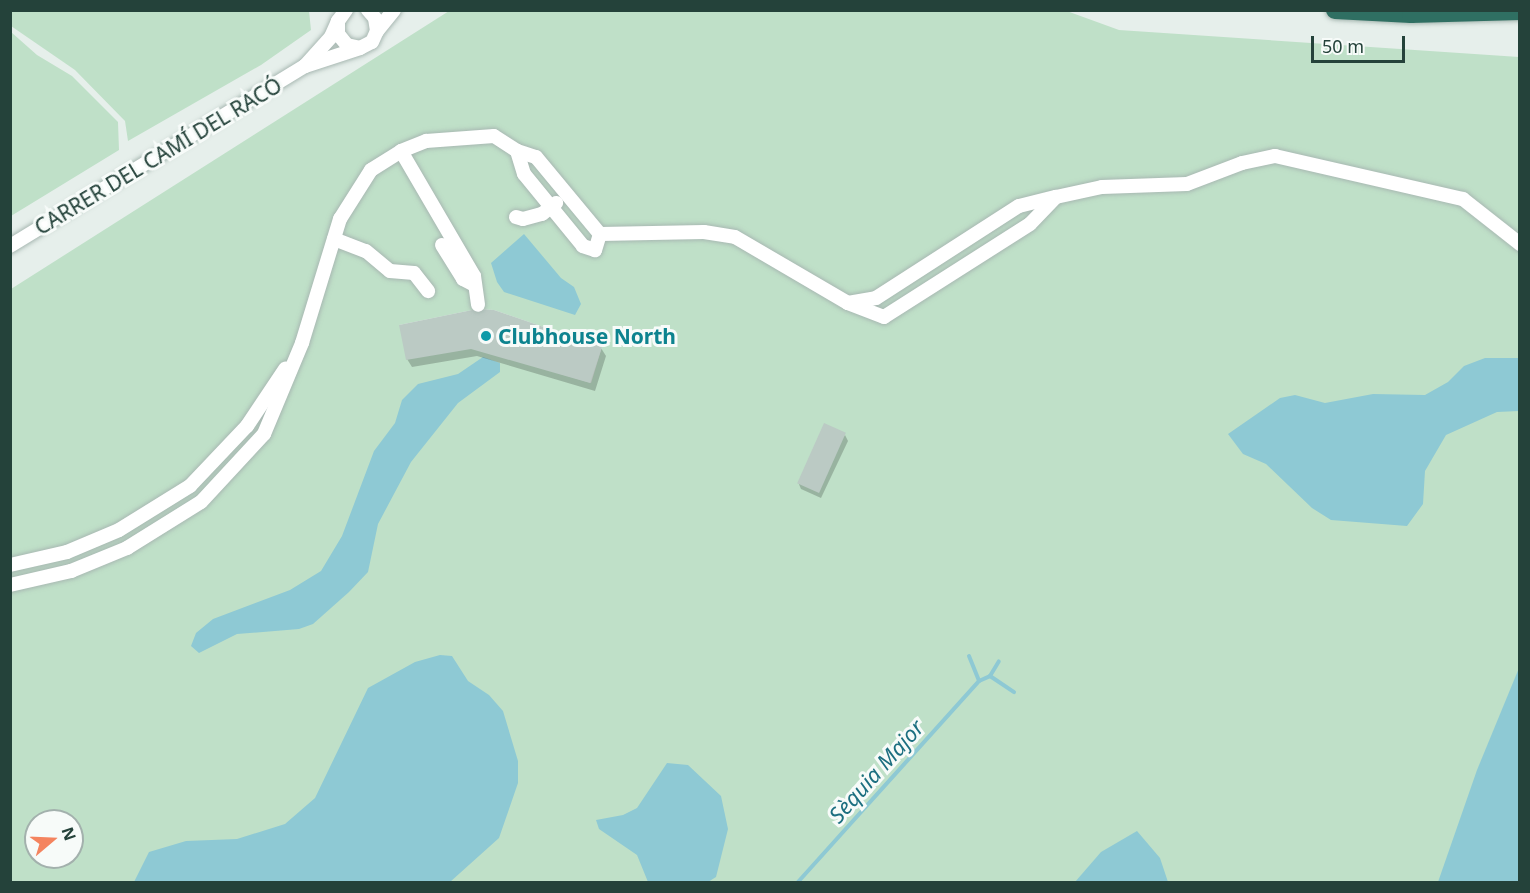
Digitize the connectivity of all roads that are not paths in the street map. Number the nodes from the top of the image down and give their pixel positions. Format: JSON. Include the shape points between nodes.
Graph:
{"nodes":[{"id":1,"x":368,"y":10,"type":"edge"},
{"id":2,"x":394,"y":10,"type":"edge"},
{"id":3,"x":1335,"y":10,"type":"edge"},
{"id":4,"x":1520,"y":11,"type":"edge"},
{"id":5,"x":338,"y":19,"type":"edge"},
{"id":6,"x":377,"y":31,"type":"junction"},
{"id":7,"x":360,"y":48,"type":"junction"},
{"id":8,"x":304,"y":66,"type":"junction"},
{"id":9,"x":400,"y":151,"type":"junction"},
{"id":10,"x":517,"y":151,"type":"junction"},
{"id":11,"x":567,"y":194,"type":"junction"},
{"id":12,"x":1056,"y":197,"type":"junction"},
{"id":13,"x":551,"y":207,"type":"junction"},
{"id":14,"x":516,"y":217,"type":"dead end"},
{"id":15,"x":600,"y":234,"type":"junction"},
{"id":16,"x":334,"y":239,"type":"junction"},
{"id":17,"x":1520,"y":244,"type":"edge"},
{"id":18,"x":442,"y":245,"type":"dead end"},
{"id":19,"x":10,"y":246,"type":"edge"},
{"id":20,"x":476,"y":285,"type":"junction"},
{"id":21,"x":428,"y":291,"type":"dead end"},
{"id":22,"x":876,"y":298,"type":"junction"},
{"id":23,"x":848,"y":303,"type":"junction"},
{"id":24,"x":478,"y":305,"type":"dead end"},
{"id":25,"x":884,"y":317,"type":"junction"},
{"id":26,"x":302,"y":342,"type":"junction"},
{"id":27,"x":67,"y":552,"type":"junction"},
{"id":28,"x":10,"y":566,"type":"edge"},
{"id":29,"x":71,"y":571,"type":"junction"},
{"id":30,"x":12,"y":584,"type":"edge"}],
"edges":[{"from":1,"to":6,"type":"street","via":[[375,18]]},
{"from":2,"to":6,"type":"street"},
{"from":3,"to":4,"type":"highway","via":[[1411,14]]},
{"from":5,"to":7,"type":"street","via":[[342,41]]},
{"from":5,"to":8,"type":"street","name":"CARRER DEL CAMÍ DEL RACÓ","via":[[331,37]]},
{"from":6,"to":7,"type":"street","via":[[372,42]]},
{"from":7,"to":8,"type":"street","name":"CARRER DEL CAMÍ DEL RACÓ"},
{"from":8,"to":19,"type":"street","name":"CARRER DEL CAMÍ DEL RACÓ"},
{"from":9,"to":10,"type":"street","via":[[426,141],[494,136]]},
{"from":9,"to":16,"type":"street","via":[[371,170],[340,219]]},
{"from":9,"to":20,"type":"street"},
{"from":10,"to":11,"type":"street","via":[[536,157]]},
{"from":10,"to":13,"type":"street","via":[[524,174]]},
{"from":11,"to":13,"type":"street"},
{"from":11,"to":15,"type":"street"},
{"from":12,"to":17,"type":"street","via":[[1102,187],[1187,184],[1242,163],[1275,156],[1462,199]]},
{"from":12,"to":22,"type":"street","via":[[1019,206]]},
{"from":12,"to":25,"type":"street","via":[[1030,224]]},
{"from":13,"to":14,"type":"street","via":[[523,219]]},
{"from":13,"to":15,"type":"street","via":[[583,246],[596,249]]},
{"from":15,"to":23,"type":"street","via":[[704,232],[735,237]]},
{"from":16,"to":21,"type":"street","via":[[366,251],[390,271],[414,273]]},
{"from":16,"to":26,"type":"street"},
{"from":18,"to":20,"type":"street","via":[[463,279]]},
{"from":20,"to":24,"type":"street"},
{"from":22,"to":23,"type":"street"},
{"from":22,"to":25,"type":"street"},
{"from":23,"to":25,"type":"street"},
{"from":26,"to":27,"type":"street","via":[[247,426],[190,486],[119,530]]},
{"from":26,"to":29,"type":"street","via":[[264,434],[201,502],[127,548]]},
{"from":27,"to":28,"type":"street"},
{"from":27,"to":29,"type":"street"},
{"from":28,"to":30,"type":"street"},
{"from":29,"to":30,"type":"street"}]}
